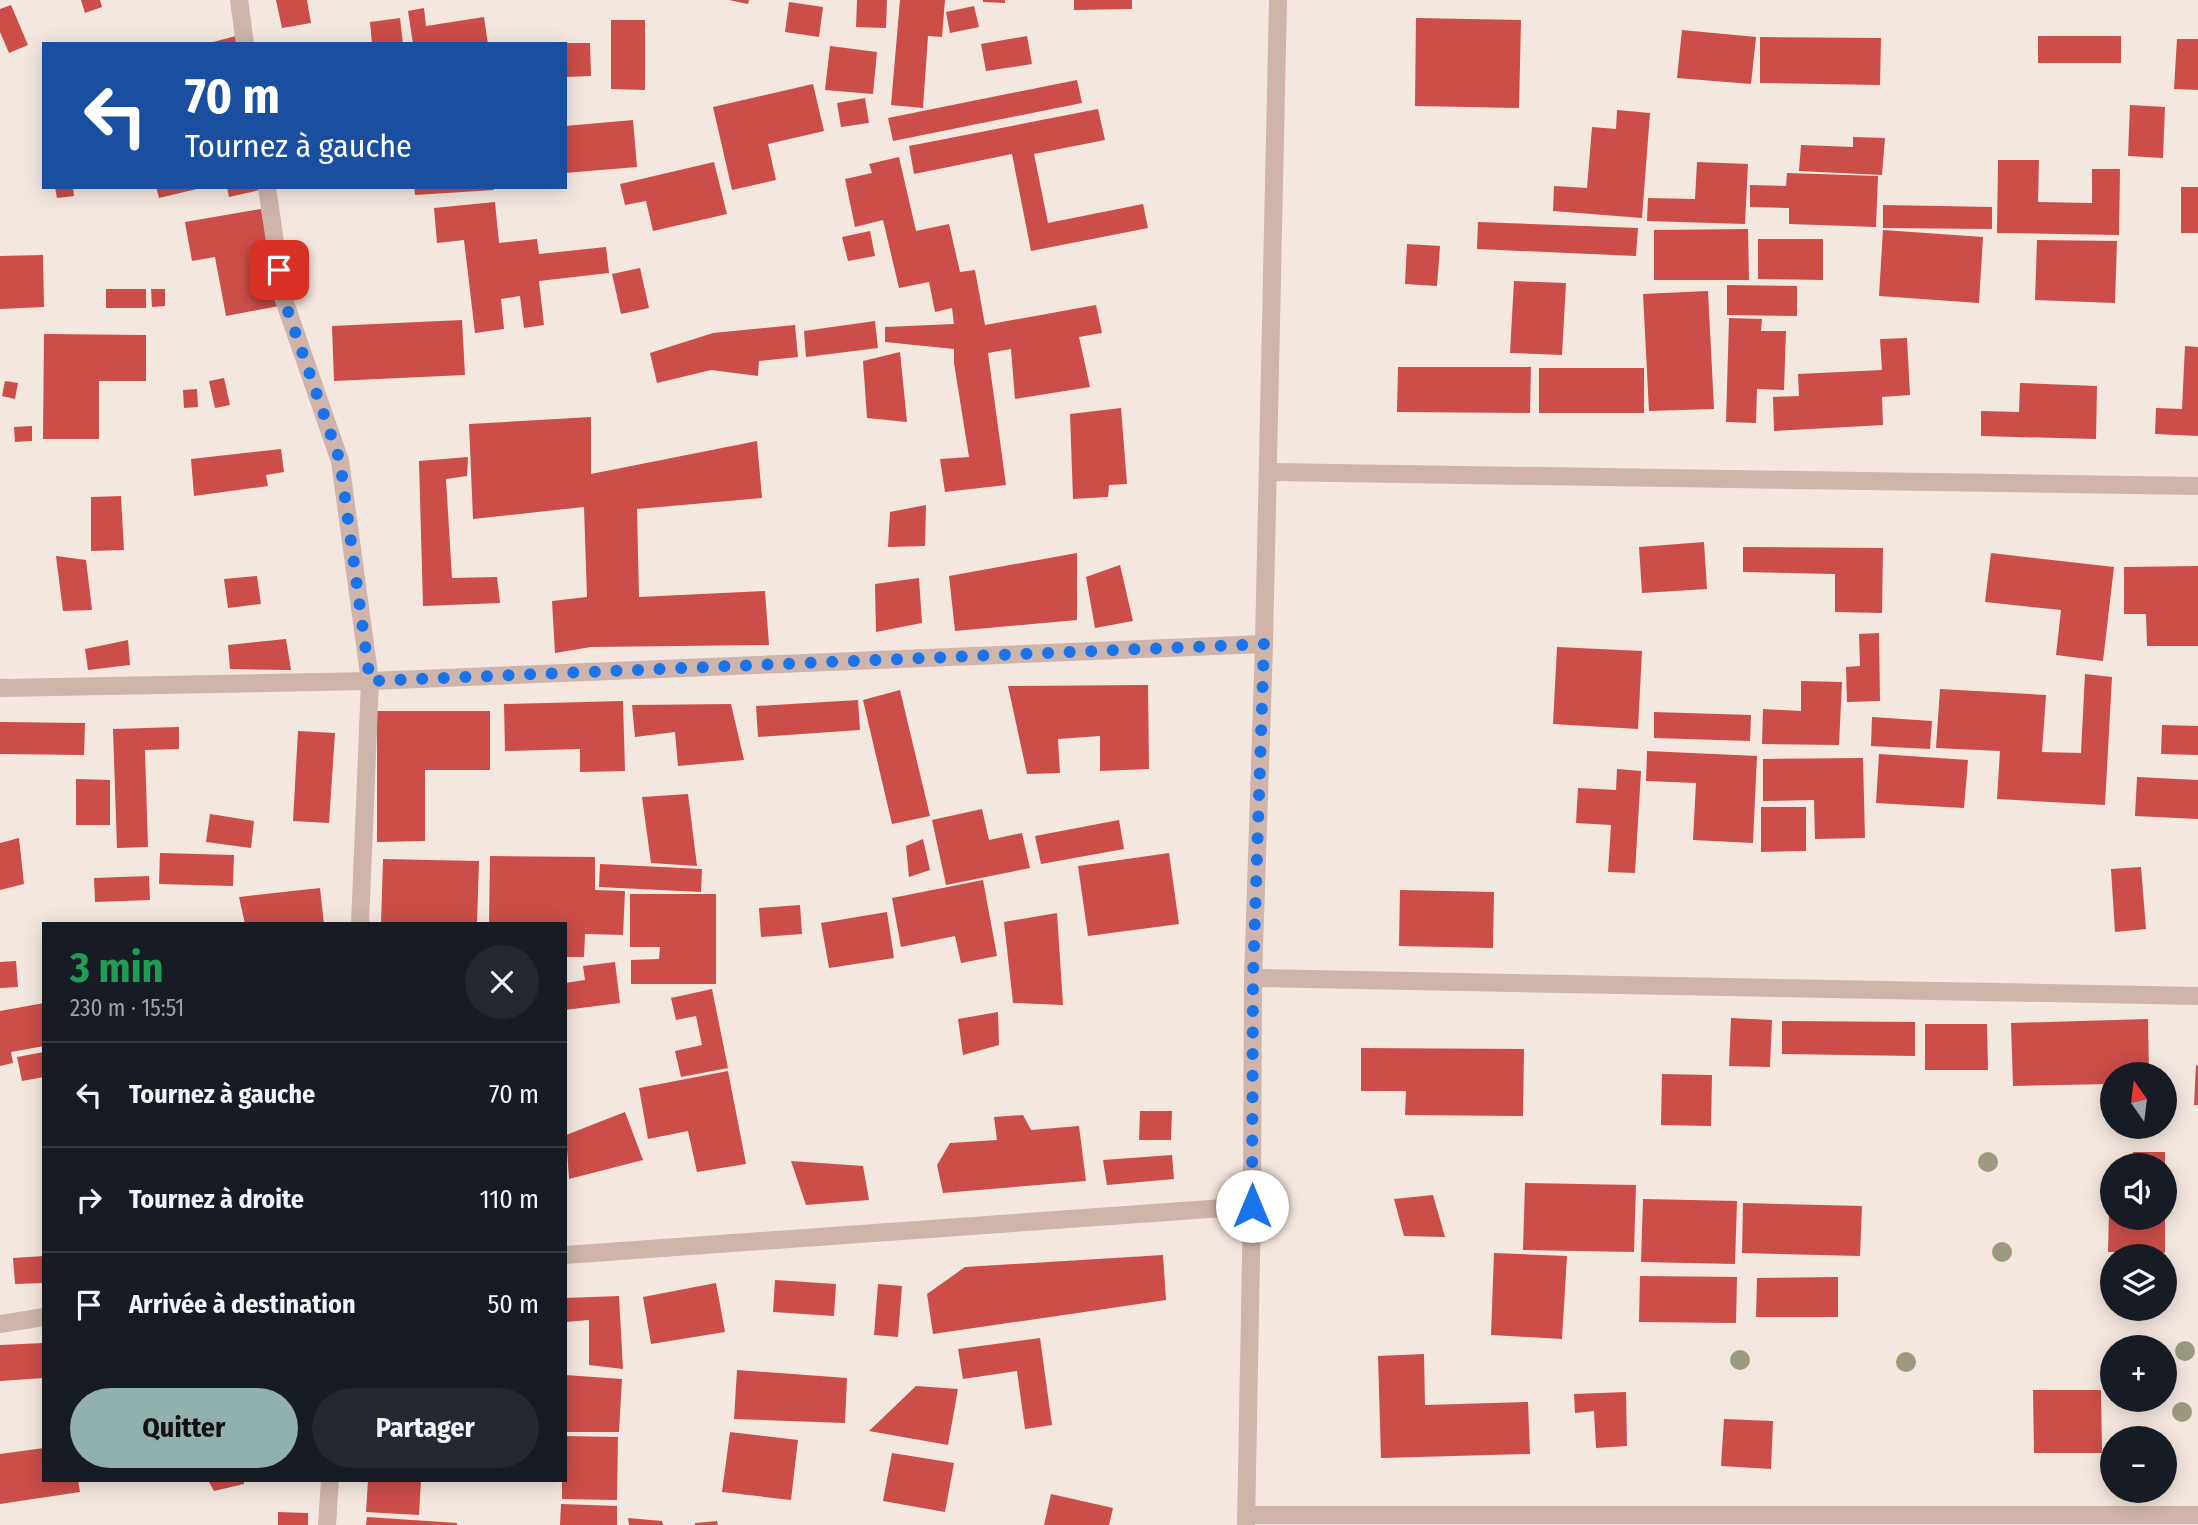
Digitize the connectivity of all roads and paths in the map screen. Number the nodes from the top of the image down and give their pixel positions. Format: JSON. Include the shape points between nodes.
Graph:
{"nodes":[{"id":1,"x":239,"y":0,"type":"edge"},
{"id":2,"x":1278,"y":0,"type":"edge"},
{"id":3,"x":245,"y":42,"type":"edge"},
{"id":4,"x":267,"y":189,"type":"edge"},
{"id":5,"x":1268,"y":472,"type":"junction"},
{"id":6,"x":2198,"y":486,"type":"edge"},
{"id":7,"x":1264,"y":644,"type":"junction"},
{"id":8,"x":370,"y":681,"type":"junction"},
{"id":9,"x":0,"y":688,"type":"edge"},
{"id":10,"x":360,"y":922,"type":"edge"},
{"id":11,"x":1253,"y":978,"type":"junction"},
{"id":12,"x":2198,"y":996,"type":"edge"},
{"id":13,"x":1252,"y":1206,"type":"junction"},
{"id":14,"x":567,"y":1255,"type":"edge"},
{"id":15,"x":42,"y":1317,"type":"edge"},
{"id":16,"x":0,"y":1324,"type":"edge"},
{"id":17,"x":330,"y":1482,"type":"edge"},
{"id":18,"x":2198,"y":1515,"type":"edge"},
{"id":19,"x":1246,"y":1520,"type":"edge"},
{"id":20,"x":327,"y":1525,"type":"edge"}],
"edges":[{"from":1,"to":3,"type":"street"},
{"from":2,"to":5,"type":"street"},
{"from":4,"to":8,"type":"street","via":[[283,297],[340,461]]},
{"from":5,"to":6,"type":"street"},
{"from":5,"to":7,"type":"street"},
{"from":7,"to":8,"type":"street"},
{"from":7,"to":11,"type":"street"},
{"from":8,"to":9,"type":"street"},
{"from":8,"to":10,"type":"street"},
{"from":11,"to":12,"type":"street"},
{"from":11,"to":13,"type":"street"},
{"from":13,"to":14,"type":"street"},
{"from":13,"to":19,"type":"street"},
{"from":15,"to":16,"type":"street"},
{"from":17,"to":20,"type":"street"},
{"from":18,"to":19,"type":"street"}]}
